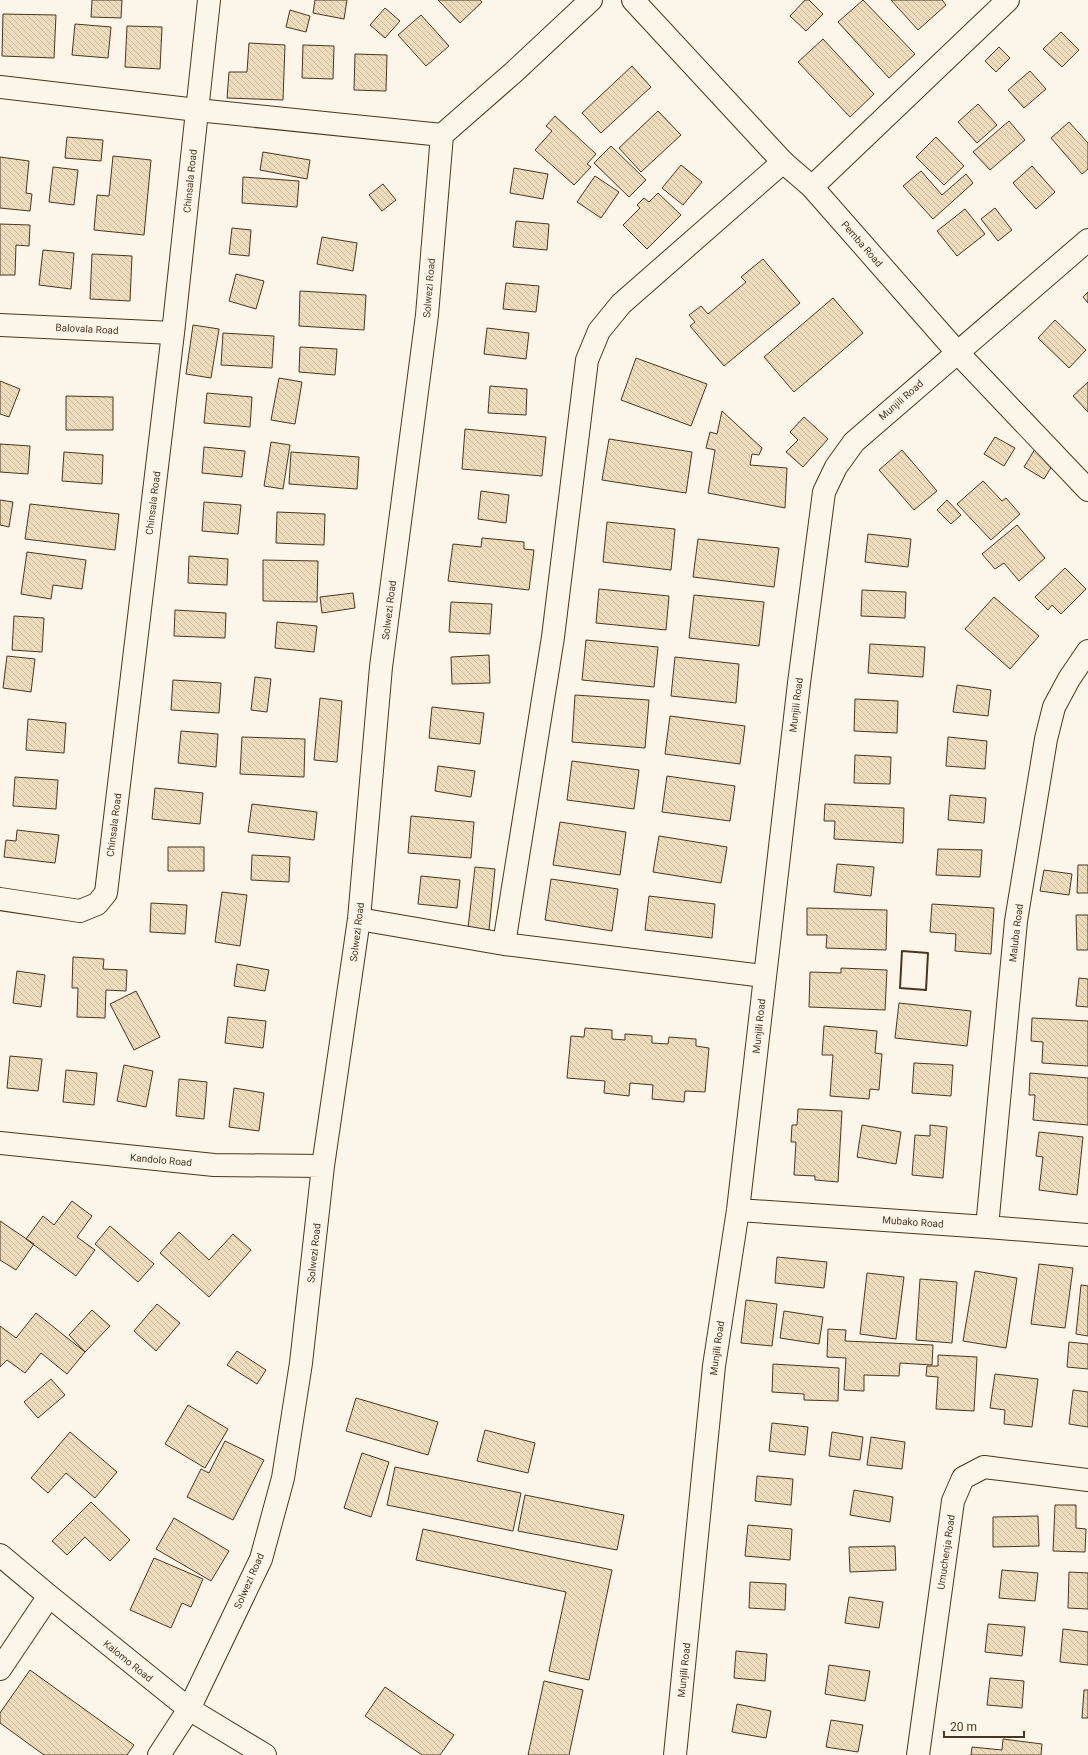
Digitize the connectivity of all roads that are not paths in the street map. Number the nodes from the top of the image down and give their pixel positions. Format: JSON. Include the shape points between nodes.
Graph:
{"nodes":[{"id":1,"x":209,"y":0,"type":"edge"},
{"id":2,"x":591,"y":0,"type":"edge"},
{"id":3,"x":633,"y":0,"type":"edge"},
{"id":4,"x":1008,"y":0,"type":"edge"},
{"id":5,"x":0,"y":87,"type":"edge"},
{"id":6,"x":197,"y":110,"type":"junction"},
{"id":7,"x":442,"y":135,"type":"junction"},
{"id":8,"x":784,"y":162,"type":"junction"},
{"id":9,"x":812,"y":187,"type":"junction"},
{"id":10,"x":1088,"y":240,"type":"edge"},
{"id":11,"x":0,"y":325,"type":"edge"},
{"id":12,"x":173,"y":333,"type":"junction"},
{"id":13,"x":957,"y":352,"type":"junction"},
{"id":14,"x":1088,"y":490,"type":"edge"},
{"id":15,"x":1088,"y":651,"type":"edge"},
{"id":16,"x":0,"y":899,"type":"edge"},
{"id":17,"x":359,"y":919,"type":"junction"},
{"id":18,"x":504,"y":944,"type":"junction"},
{"id":19,"x":764,"y":976,"type":"junction"},
{"id":20,"x":0,"y":1143,"type":"edge"},
{"id":21,"x":323,"y":1166,"type":"junction"},
{"id":22,"x":738,"y":1210,"type":"junction"},
{"id":23,"x":987,"y":1227,"type":"junction"},
{"id":24,"x":1088,"y":1235,"type":"edge"},
{"id":25,"x":1088,"y":1480,"type":"edge"},
{"id":26,"x":0,"y":1554,"type":"edge"},
{"id":27,"x":49,"y":1596,"type":"junction"},
{"id":28,"x":0,"y":1668,"type":"edge"},
{"id":29,"x":189,"y":1709,"type":"junction"},
{"id":30,"x":159,"y":1755,"type":"edge"},
{"id":31,"x":265,"y":1755,"type":"edge"},
{"id":32,"x":675,"y":1755,"type":"edge"},
{"id":33,"x":918,"y":1755,"type":"edge"}],
"edges":[{"from":1,"to":6,"type":"street","name":"Chinsala Road"},
{"from":2,"to":7,"type":"street"},
{"from":3,"to":8,"type":"street","name":"Pemba Road"},
{"from":4,"to":9,"type":"street"},
{"from":5,"to":6,"type":"street"},
{"from":6,"to":7,"type":"street"},
{"from":6,"to":12,"type":"street","name":"Chinsala Road"},
{"from":7,"to":17,"type":"street","name":"Solwezi Road","via":[[427,315],[381,667]]},
{"from":8,"to":9,"type":"street","name":"Pemba Road"},
{"from":8,"to":18,"type":"street","via":[[621,304],[599,332],[587,360],[553,637]]},
{"from":9,"to":13,"type":"street","name":"Pemba Road"},
{"from":10,"to":13,"type":"street","name":"Munjili Road"},
{"from":11,"to":12,"type":"street","name":"Balovala Road"},
{"from":12,"to":16,"type":"street","name":"Chinsala Road","via":[[106,893],[97,904],[80,911]]},
{"from":13,"to":14,"type":"street","name":"Pemba Road"},
{"from":13,"to":19,"type":"street","name":"Munjili Road","via":[[854,442],[836,467],[824,492]]},
{"from":15,"to":23,"type":"street","name":"Maluba Road","via":[[1054,707],[1046,739],[1016,921]]},
{"from":17,"to":18,"type":"street"},
{"from":17,"to":21,"type":"street","name":"Solwezi Road"},
{"from":18,"to":19,"type":"street"},
{"from":19,"to":22,"type":"street","name":"Munjili Road"},
{"from":20,"to":21,"type":"street","name":"Kandolo Road","via":[[214,1165]]},
{"from":21,"to":29,"type":"street","name":"Solwezi Road","via":[[301,1363],[283,1478],[261,1559]]},
{"from":22,"to":23,"type":"street","name":"Mubako Road"},
{"from":22,"to":32,"type":"street","name":"Munjili Road","via":[[714,1366]]},
{"from":23,"to":24,"type":"street","name":"Mubako Road"},
{"from":25,"to":33,"type":"street","name":"Umuchenja Road","via":[[984,1467],[963,1478],[953,1501]]},
{"from":26,"to":27,"type":"street","name":"Kalomo Road"},
{"from":27,"to":28,"type":"street"},
{"from":27,"to":29,"type":"street","name":"Kalomo Road"},
{"from":29,"to":30,"type":"street","name":"Solwezi Road"},
{"from":29,"to":31,"type":"street","name":"Kalomo Road"}]}
